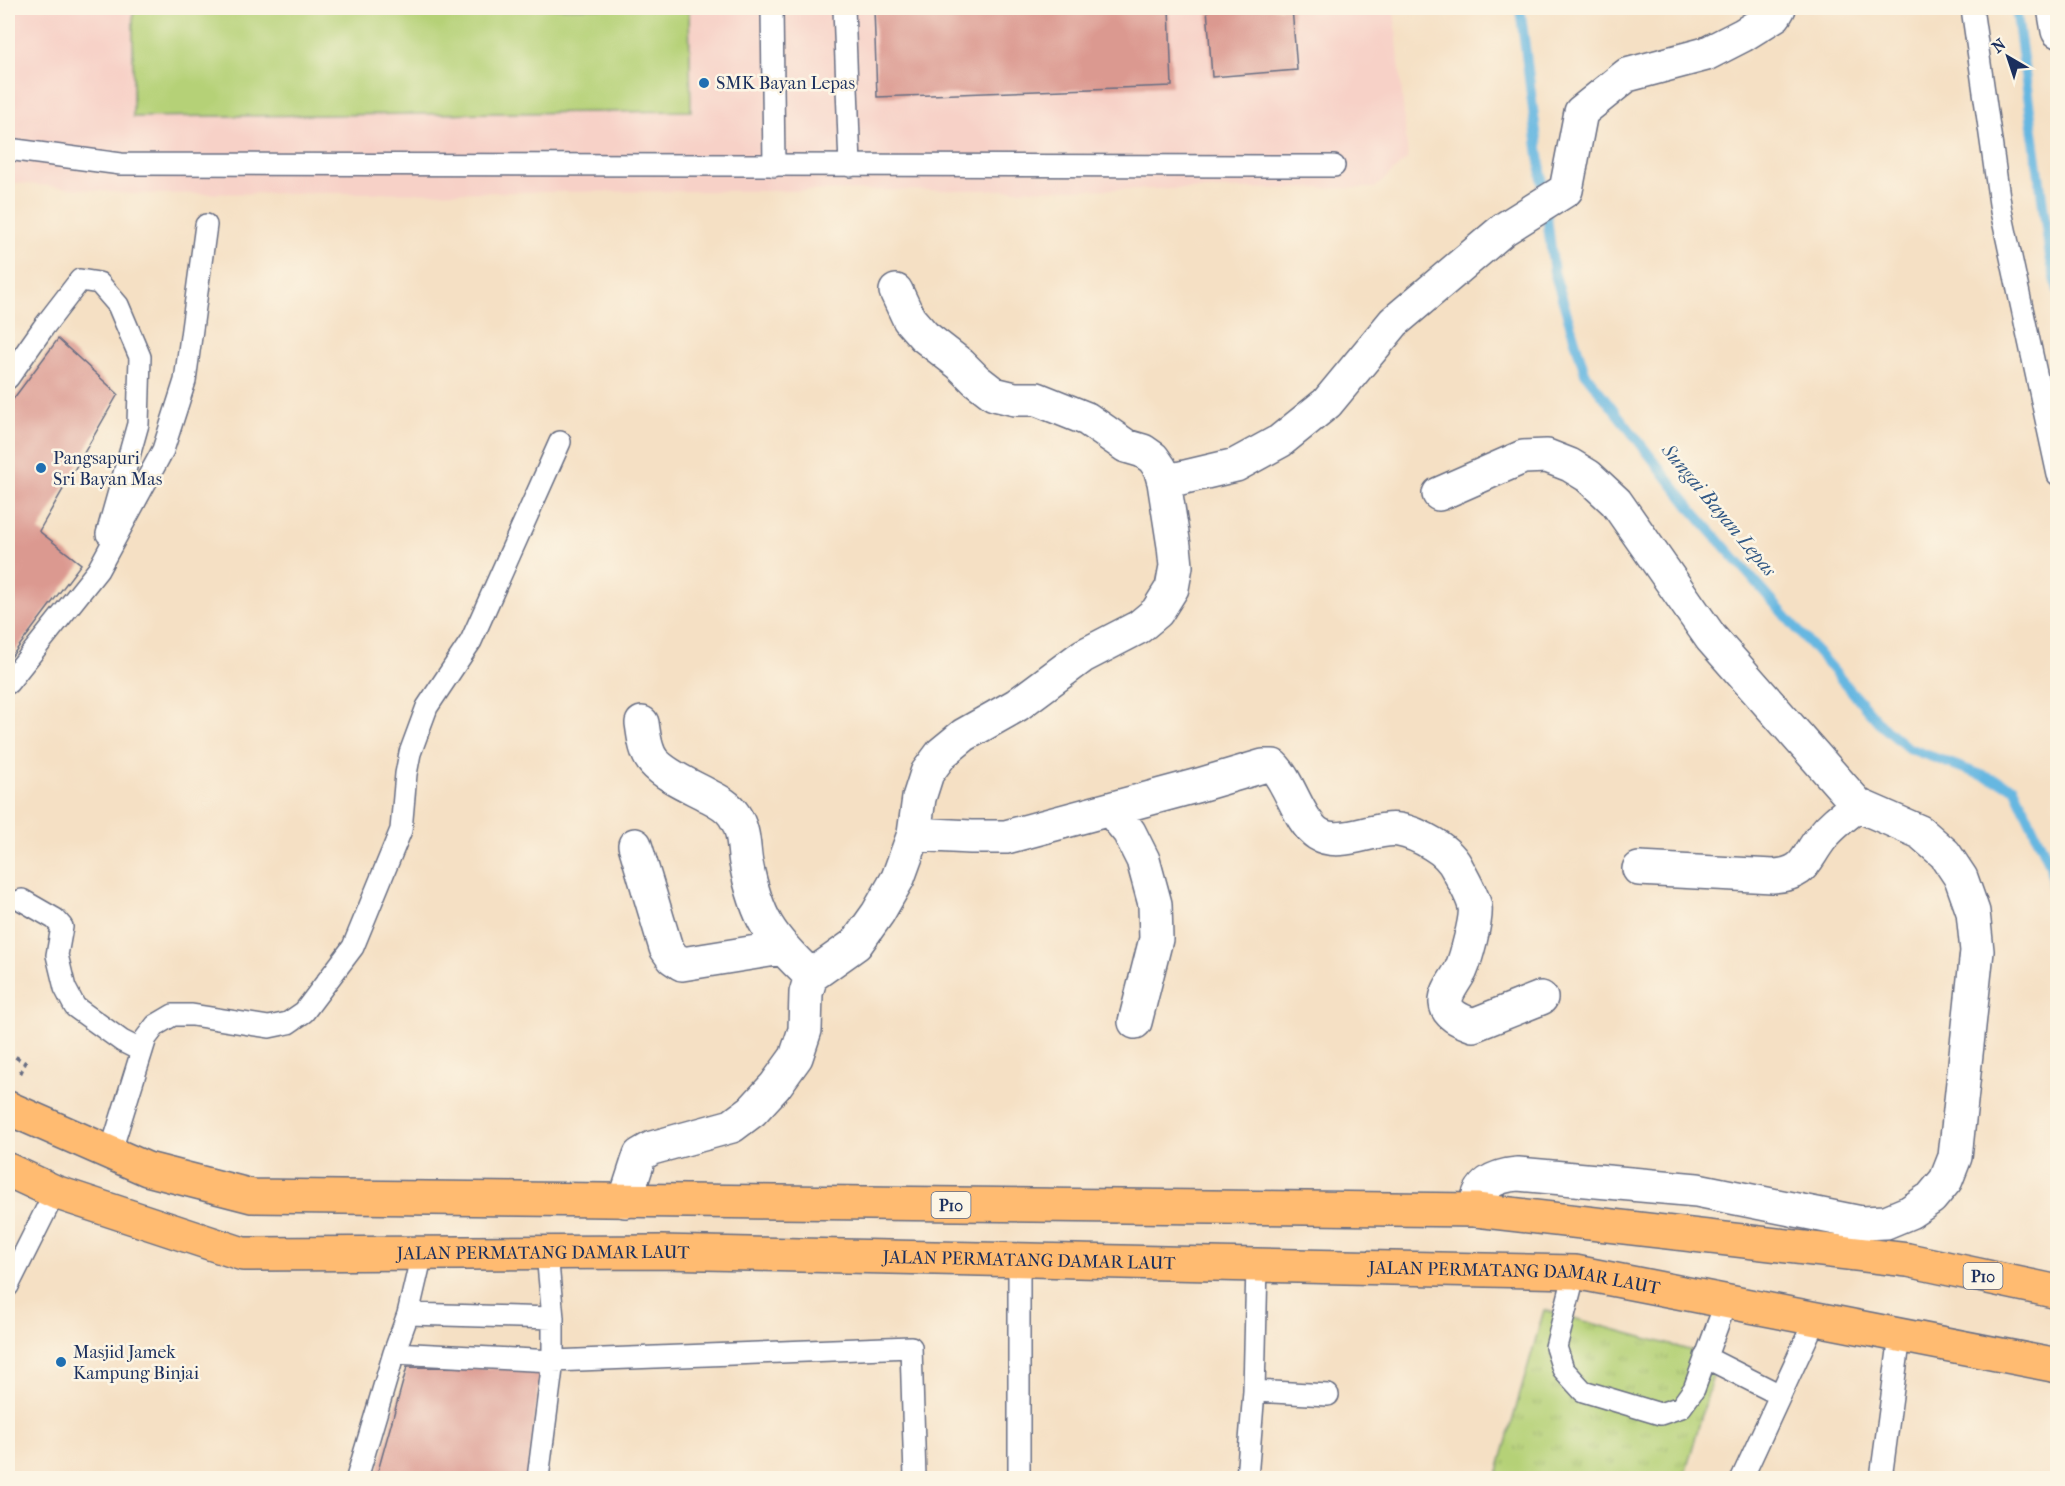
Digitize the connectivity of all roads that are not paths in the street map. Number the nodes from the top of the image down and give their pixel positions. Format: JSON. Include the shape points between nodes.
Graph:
{"nodes":[{"id":1,"x":772,"y":8,"type":"edge"},
{"id":2,"x":844,"y":8,"type":"edge"},
{"id":3,"x":1779,"y":8,"type":"edge"},
{"id":4,"x":1972,"y":8,"type":"edge"},
{"id":5,"x":2054,"y":8,"type":"edge"},
{"id":6,"x":2058,"y":31,"type":"edge"},
{"id":7,"x":8,"y":149,"type":"edge"},
{"id":8,"x":774,"y":166,"type":"junction"},
{"id":9,"x":850,"y":166,"type":"junction"},
{"id":10,"x":1334,"y":166,"type":"dead end"},
{"id":11,"x":206,"y":225,"type":"dead end"},
{"id":12,"x":896,"y":291,"type":"dead end"},
{"id":13,"x":8,"y":378,"type":"edge"},
{"id":14,"x":560,"y":442,"type":"dead end"},
{"id":15,"x":2058,"y":475,"type":"edge"},
{"id":16,"x":1164,"y":482,"type":"junction"},
{"id":17,"x":1439,"y":494,"type":"dead end"},
{"id":18,"x":98,"y":570,"type":"junction"},
{"id":19,"x":8,"y":682,"type":"edge"},
{"id":20,"x":642,"y":723,"type":"dead end"},
{"id":21,"x":1858,"y":805,"type":"junction"},
{"id":22,"x":1110,"y":809,"type":"junction"},
{"id":23,"x":914,"y":834,"type":"junction"},
{"id":24,"x":635,"y":845,"type":"dead end"},
{"id":25,"x":1639,"y":869,"type":"dead end"},
{"id":26,"x":22,"y":900,"type":"dead end"},
{"id":27,"x":782,"y":948,"type":"junction"},
{"id":28,"x":811,"y":976,"type":"junction"},
{"id":29,"x":1541,"y":998,"type":"dead end"},
{"id":30,"x":1136,"y":1022,"type":"dead end"},
{"id":31,"x":142,"y":1051,"type":"junction"},
{"id":32,"x":8,"y":1108,"type":"edge"},
{"id":33,"x":110,"y":1154,"type":"junction"},
{"id":34,"x":8,"y":1170,"type":"edge"},
{"id":35,"x":55,"y":1192,"type":"junction"},
{"id":36,"x":626,"y":1201,"type":"junction"},
{"id":37,"x":1476,"y":1210,"type":"junction"},
{"id":38,"x":547,"y":1253,"type":"junction"},
{"id":39,"x":422,"y":1254,"type":"junction"},
{"id":40,"x":1019,"y":1260,"type":"junction"},
{"id":41,"x":1257,"y":1265,"type":"junction"},
{"id":42,"x":1575,"y":1272,"type":"junction"},
{"id":43,"x":8,"y":1286,"type":"edge"},
{"id":44,"x":2058,"y":1292,"type":"edge"},
{"id":45,"x":1726,"y":1302,"type":"junction"},
{"id":46,"x":408,"y":1314,"type":"junction"},
{"id":47,"x":553,"y":1318,"type":"junction"},
{"id":48,"x":1815,"y":1320,"type":"junction"},
{"id":49,"x":1912,"y":1339,"type":"junction"},
{"id":50,"x":394,"y":1353,"type":"junction"},
{"id":51,"x":1705,"y":1357,"type":"junction"},
{"id":52,"x":553,"y":1361,"type":"junction"},
{"id":53,"x":2058,"y":1366,"type":"edge"},
{"id":54,"x":1254,"y":1391,"type":"junction"},
{"id":55,"x":1328,"y":1395,"type":"dead end"},
{"id":56,"x":1780,"y":1395,"type":"junction"},
{"id":57,"x":357,"y":1479,"type":"edge"},
{"id":58,"x":538,"y":1479,"type":"edge"},
{"id":59,"x":915,"y":1479,"type":"edge"},
{"id":60,"x":1020,"y":1479,"type":"edge"},
{"id":61,"x":1247,"y":1479,"type":"edge"},
{"id":62,"x":1742,"y":1479,"type":"edge"},
{"id":63,"x":1881,"y":1479,"type":"edge"}],
"edges":[{"from":1,"to":8,"type":"lane"},
{"from":2,"to":9,"type":"lane"},
{"from":3,"to":16,"type":"street","via":[[1775,15],[1706,54],[1627,75],[1581,112],[1566,190],[1504,229],[1394,321],[1327,404],[1280,441],[1236,465]]},
{"from":4,"to":15,"type":"lane","via":[[2001,211]]},
{"from":5,"to":6,"type":"street"},
{"from":7,"to":8,"type":"lane","via":[[121,164]]},
{"from":8,"to":9,"type":"lane"},
{"from":9,"to":10,"type":"lane"},
{"from":11,"to":18,"type":"lane","via":[[182,391],[163,450]]},
{"from":12,"to":16,"type":"street","via":[[909,319],[924,336],[994,394],[1037,399],[1087,419],[1126,446],[1153,458]]},
{"from":13,"to":18,"type":"lane","via":[[80,280],[99,283],[118,305],[140,357],[138,424]]},
{"from":14,"to":31,"type":"lane","via":[[471,641],[427,707],[410,753],[401,830],[352,947],[304,1012],[288,1023],[269,1027],[173,1015],[156,1025]]},
{"from":16,"to":23,"type":"street","via":[[1176,567],[1172,588],[1157,612],[1139,627],[1083,656],[942,753],[927,772]]},
{"from":17,"to":21,"type":"street","via":[[1523,456],[1547,456],[1588,476],[1616,502],[1711,638]]},
{"from":18,"to":19,"type":"lane"},
{"from":20,"to":27,"type":"street","via":[[645,744],[654,762],[734,814],[743,832],[755,901],[765,926]]},
{"from":21,"to":25,"type":"street","via":[[1823,836],[1800,869],[1788,875]]},
{"from":21,"to":37,"type":"street","via":[[1920,832],[1945,854],[1961,878],[1973,912],[1977,951],[1955,1157],[1946,1180],[1931,1198],[1886,1222],[1861,1223],[1697,1190],[1518,1174],[1500,1176],[1486,1185],[1476,1200]]},
{"from":22,"to":23,"type":"street","via":[[1006,837]]},
{"from":22,"to":29,"type":"street","via":[[1273,766],[1318,834],[1335,839],[1397,829],[1443,850],[1457,866],[1475,908],[1462,968],[1448,993],[1446,1003],[1450,1012],[1473,1025]]},
{"from":22,"to":30,"type":"street","via":[[1129,832],[1143,860],[1155,904],[1156,939]]},
{"from":23,"to":28,"type":"street","via":[[898,878],[856,944]]},
{"from":24,"to":27,"type":"street","via":[[666,948],[673,958],[682,964]]},
{"from":26,"to":31,"type":"lane","via":[[62,927],[57,955],[65,988],[75,1006]]},
{"from":27,"to":28,"type":"street"},
{"from":28,"to":36,"type":"street","via":[[806,993],[806,1030],[796,1057],[775,1086],[732,1126],[652,1148],[640,1155]]},
{"from":31,"to":33,"type":"lane"},
{"from":32,"to":33,"type":"highway","number":"P10"},
{"from":33,"to":36,"type":"highway","number":"P10","via":[[147,1169],[252,1196]]},
{"from":34,"to":35,"type":"highway","name":"JALAN PERMATANG DAMAR LAUT"},
{"from":35,"to":39,"type":"highway","name":"JALAN PERMATANG DAMAR LAUT","via":[[243,1254]]},
{"from":35,"to":43,"type":"lane"},
{"from":36,"to":37,"type":"highway","number":"P10"},
{"from":37,"to":44,"type":"highway","number":"P10","via":[[1908,1260]]},
{"from":38,"to":39,"type":"highway","name":"JALAN PERMATANG DAMAR LAUT"},
{"from":38,"to":40,"type":"highway","name":"JALAN PERMATANG DAMAR LAUT"},
{"from":38,"to":47,"type":"lane"},
{"from":39,"to":46,"type":"lane"},
{"from":40,"to":41,"type":"highway","name":"JALAN PERMATANG DAMAR LAUT"},
{"from":40,"to":60,"type":"lane"},
{"from":41,"to":42,"type":"highway","name":"JALAN PERMATANG DAMAR LAUT"},
{"from":41,"to":54,"type":"lane"},
{"from":42,"to":45,"type":"highway","name":"JALAN PERMATANG DAMAR LAUT"},
{"from":42,"to":51,"type":"lane","via":[[1556,1347],[1563,1369],[1583,1391],[1660,1414],[1681,1407],[1694,1389]]},
{"from":45,"to":48,"type":"highway","name":"JALAN PERMATANG DAMAR LAUT"},
{"from":45,"to":51,"type":"lane"},
{"from":46,"to":47,"type":"lane"},
{"from":46,"to":50,"type":"lane"},
{"from":47,"to":52,"type":"lane"},
{"from":48,"to":49,"type":"highway","name":"JALAN PERMATANG DAMAR LAUT"},
{"from":48,"to":56,"type":"lane"},
{"from":49,"to":53,"type":"highway","name":"JALAN PERMATANG DAMAR LAUT"},
{"from":49,"to":63,"type":"lane"},
{"from":50,"to":52,"type":"lane"},
{"from":50,"to":57,"type":"lane"},
{"from":51,"to":56,"type":"lane"},
{"from":52,"to":58,"type":"lane"},
{"from":52,"to":59,"type":"lane","via":[[911,1347]]},
{"from":54,"to":55,"type":"lane"},
{"from":54,"to":61,"type":"lane"},
{"from":56,"to":62,"type":"lane"}]}
